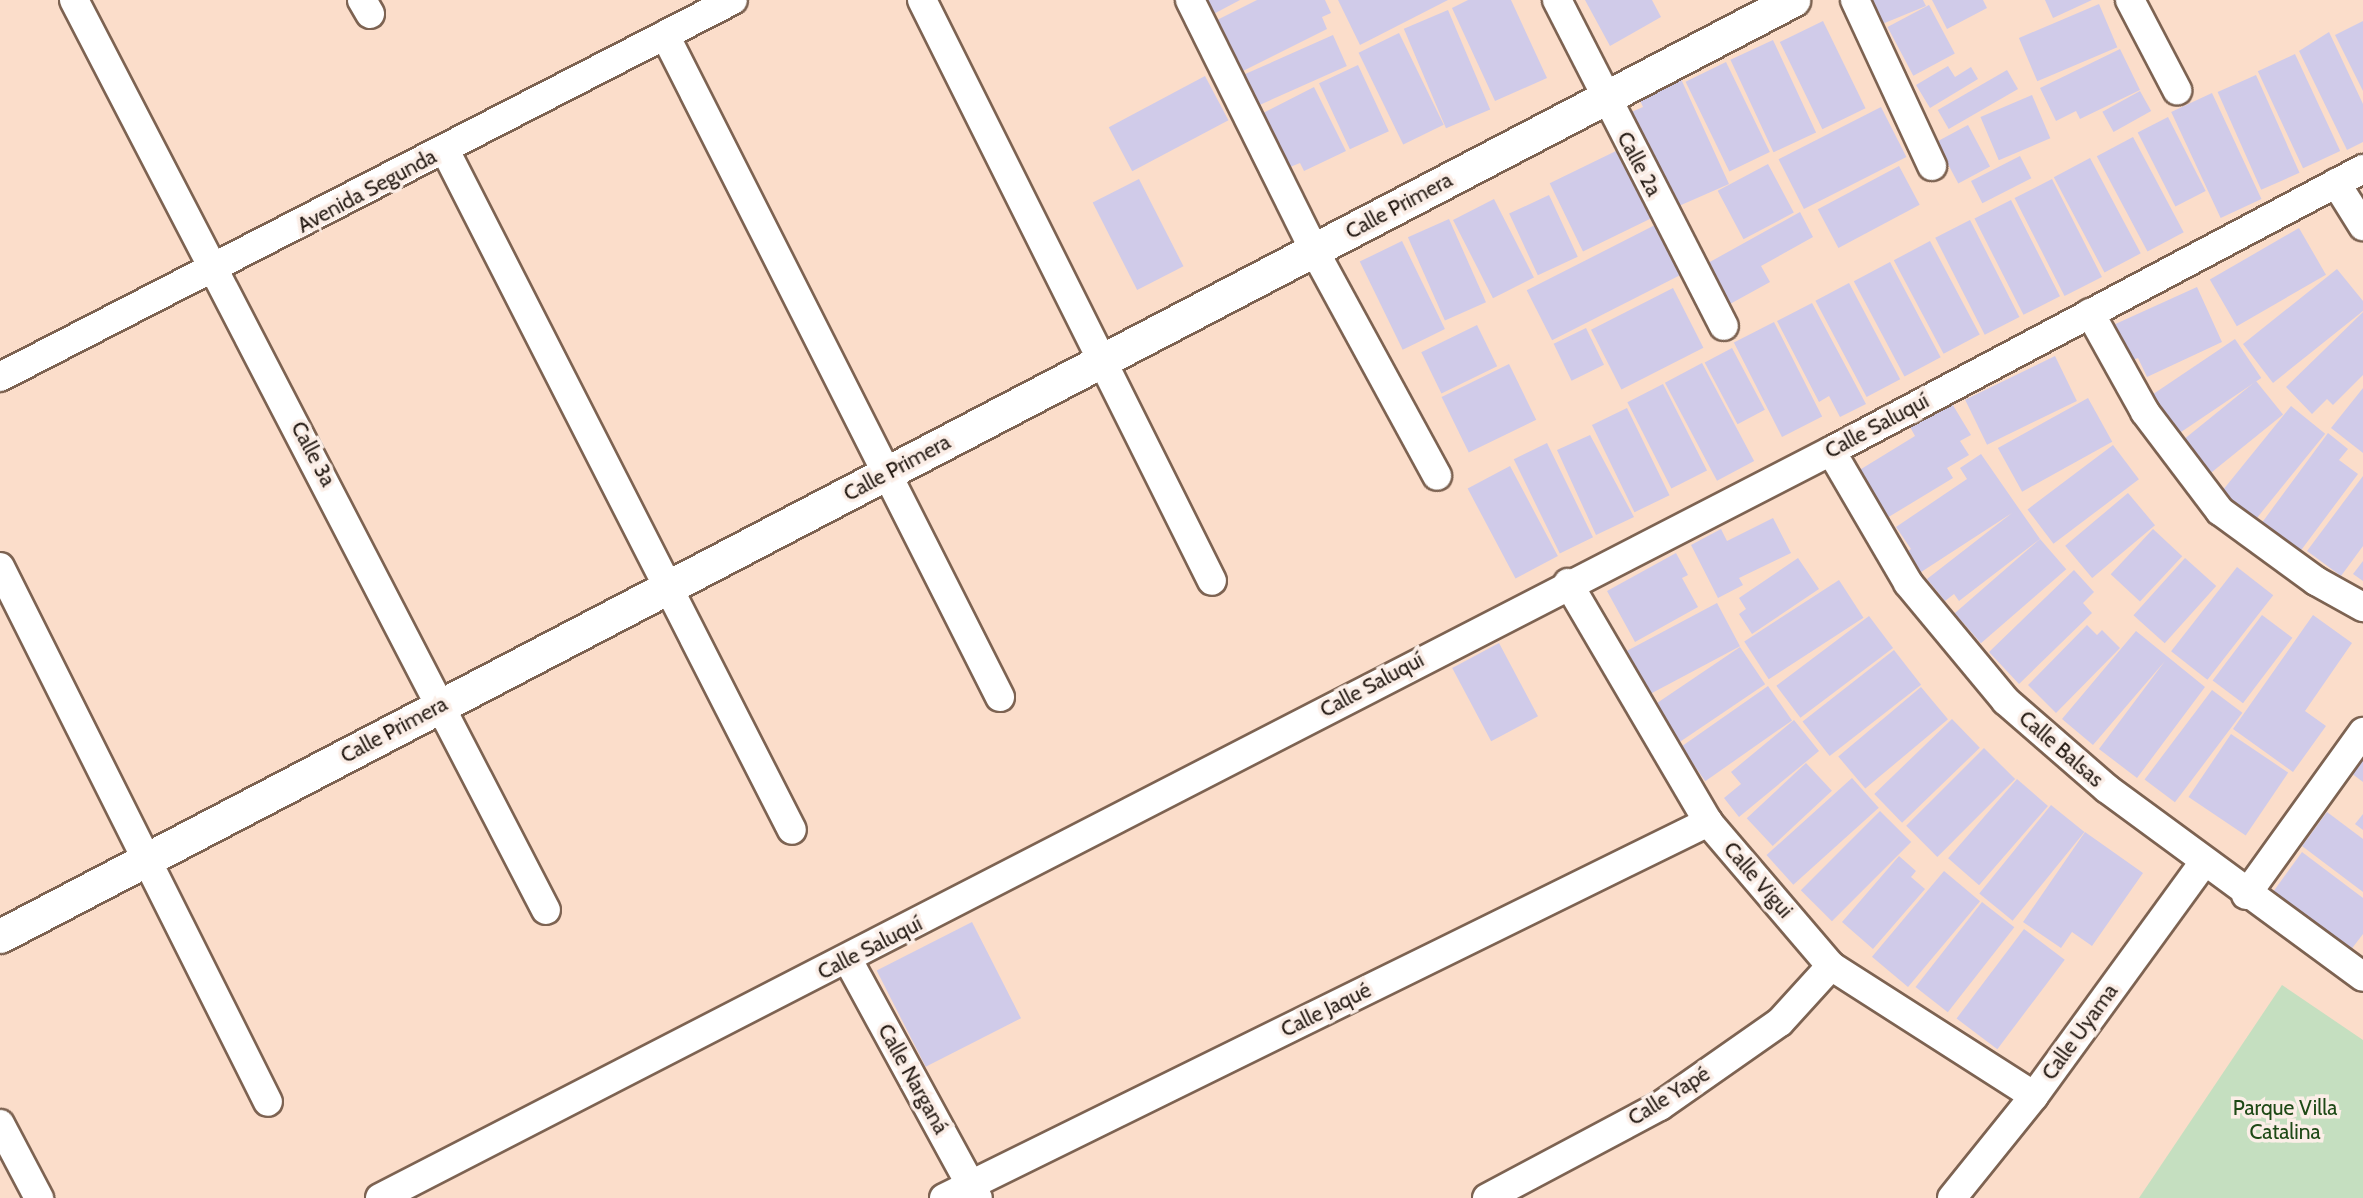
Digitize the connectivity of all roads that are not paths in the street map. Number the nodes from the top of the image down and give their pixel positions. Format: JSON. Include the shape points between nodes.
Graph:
{"nodes":[{"id":1,"x":74,"y":0,"type":"edge"},
{"id":2,"x":733,"y":0,"type":"edge"},
{"id":3,"x":922,"y":0,"type":"edge"},
{"id":4,"x":1190,"y":0,"type":"edge"},
{"id":5,"x":1557,"y":0,"type":"edge"},
{"id":6,"x":1793,"y":0,"type":"edge"},
{"id":7,"x":1855,"y":0,"type":"edge"},
{"id":8,"x":2130,"y":0,"type":"edge"},
{"id":9,"x":665,"y":35,"type":"junction"},
{"id":10,"x":2177,"y":90,"type":"dead end"},
{"id":11,"x":1604,"y":99,"type":"junction"},
{"id":12,"x":445,"y":150,"type":"junction"},
{"id":13,"x":1932,"y":166,"type":"dead end"},
{"id":14,"x":2363,"y":169,"type":"edge"},
{"id":15,"x":2336,"y":183,"type":"junction"},
{"id":16,"x":2363,"y":226,"type":"edge"},
{"id":17,"x":1314,"y":250,"type":"junction"},
{"id":18,"x":217,"y":269,"type":"junction"},
{"id":19,"x":2090,"y":313,"type":"junction"},
{"id":20,"x":1724,"y":326,"type":"dead end"},
{"id":21,"x":1103,"y":360,"type":"junction"},
{"id":22,"x":0,"y":377,"type":"edge"},
{"id":23,"x":1830,"y":451,"type":"junction"},
{"id":24,"x":886,"y":474,"type":"junction"},
{"id":25,"x":1437,"y":476,"type":"dead end"},
{"id":26,"x":0,"y":566,"type":"edge"},
{"id":27,"x":1212,"y":581,"type":"dead end"},
{"id":28,"x":1567,"y":583,"type":"junction"},
{"id":29,"x":667,"y":588,"type":"junction"},
{"id":30,"x":2363,"y":607,"type":"edge"},
{"id":31,"x":1000,"y":697,"type":"dead end"},
{"id":32,"x":443,"y":705,"type":"junction"},
{"id":33,"x":2363,"y":732,"type":"edge"},
{"id":34,"x":1708,"y":822,"type":"junction"},
{"id":35,"x":792,"y":830,"type":"dead end"},
{"id":36,"x":148,"y":859,"type":"junction"},
{"id":37,"x":2203,"y":863,"type":"junction"},
{"id":38,"x":2246,"y":895,"type":"junction"},
{"id":39,"x":546,"y":909,"type":"dead end"},
{"id":40,"x":0,"y":936,"type":"edge"},
{"id":41,"x":848,"y":960,"type":"junction"},
{"id":42,"x":1831,"y":966,"type":"junction"},
{"id":43,"x":2363,"y":977,"type":"edge"},
{"id":44,"x":2034,"y":1096,"type":"junction"},
{"id":45,"x":268,"y":1102,"type":"dead end"},
{"id":46,"x":0,"y":1124,"type":"edge"},
{"id":47,"x":974,"y":1191,"type":"edge"},
{"id":48,"x":39,"y":1198,"type":"edge"},
{"id":49,"x":380,"y":1198,"type":"edge"},
{"id":50,"x":944,"y":1198,"type":"edge"},
{"id":51,"x":1487,"y":1198,"type":"edge"},
{"id":52,"x":1952,"y":1198,"type":"edge"}],
"edges":[{"from":1,"to":18,"type":"street","name":"Calle 3a"},
{"from":2,"to":9,"type":"street","name":"Avenida Segunda"},
{"from":3,"to":21,"type":"street"},
{"from":4,"to":17,"type":"street"},
{"from":5,"to":11,"type":"street","name":"Calle 2a"},
{"from":6,"to":11,"type":"street","name":"Calle Primera"},
{"from":7,"to":13,"type":"street"},
{"from":8,"to":10,"type":"street"},
{"from":9,"to":12,"type":"street","name":"Avenida Segunda"},
{"from":9,"to":24,"type":"street"},
{"from":11,"to":17,"type":"street","name":"Calle Primera"},
{"from":11,"to":20,"type":"street","name":"Calle 2a"},
{"from":12,"to":18,"type":"street","name":"Avenida Segunda"},
{"from":12,"to":29,"type":"street"},
{"from":14,"to":15,"type":"street","name":"Calle Saluquí"},
{"from":15,"to":16,"type":"street"},
{"from":15,"to":19,"type":"street","name":"Calle Saluquí"},
{"from":17,"to":21,"type":"street","name":"Calle Primera"},
{"from":17,"to":25,"type":"street"},
{"from":18,"to":22,"type":"street","name":"Avenida Segunda"},
{"from":18,"to":32,"type":"street","name":"Calle 3a"},
{"from":19,"to":23,"type":"street","name":"Calle Saluquí"},
{"from":19,"to":30,"type":"street","via":[[2146,412],[2220,511],[2316,580]]},
{"from":21,"to":24,"type":"street","name":"Calle Primera"},
{"from":21,"to":27,"type":"street"},
{"from":23,"to":28,"type":"street","name":"Calle Saluquí"},
{"from":23,"to":37,"type":"street","name":"Calle Balsas","via":[[1908,583],[2006,701],[2106,788]]},
{"from":24,"to":29,"type":"street","name":"Calle Primera"},
{"from":24,"to":31,"type":"street"},
{"from":26,"to":36,"type":"street"},
{"from":28,"to":34,"type":"street","name":"Calle Vigui"},
{"from":28,"to":41,"type":"street","name":"Calle Saluquí"},
{"from":29,"to":32,"type":"street","name":"Calle Primera"},
{"from":29,"to":35,"type":"street"},
{"from":32,"to":36,"type":"street","name":"Calle Primera"},
{"from":32,"to":39,"type":"street","name":"Calle 3a"},
{"from":33,"to":38,"type":"street"},
{"from":34,"to":42,"type":"street","name":"Calle Vigui"},
{"from":34,"to":47,"type":"street","name":"Calle Jaqué"},
{"from":36,"to":40,"type":"street","name":"Calle Primera"},
{"from":36,"to":45,"type":"street"},
{"from":37,"to":38,"type":"street","name":"Calle Balsas"},
{"from":37,"to":44,"type":"street","name":"Calle Uyama"},
{"from":38,"to":43,"type":"street","name":"Calle Balsas"},
{"from":41,"to":47,"type":"street","name":"Calle Narganá"},
{"from":41,"to":49,"type":"street","name":"Calle Saluquí"},
{"from":42,"to":44,"type":"street","name":"Calle Vigui"},
{"from":42,"to":51,"type":"street","name":"Calle Yapé","via":[[1780,1022],[1660,1106]]},
{"from":44,"to":52,"type":"street","name":"Calle Uyama"},
{"from":46,"to":48,"type":"street"},
{"from":47,"to":50,"type":"street","name":"Calle Jaqué"}]}
